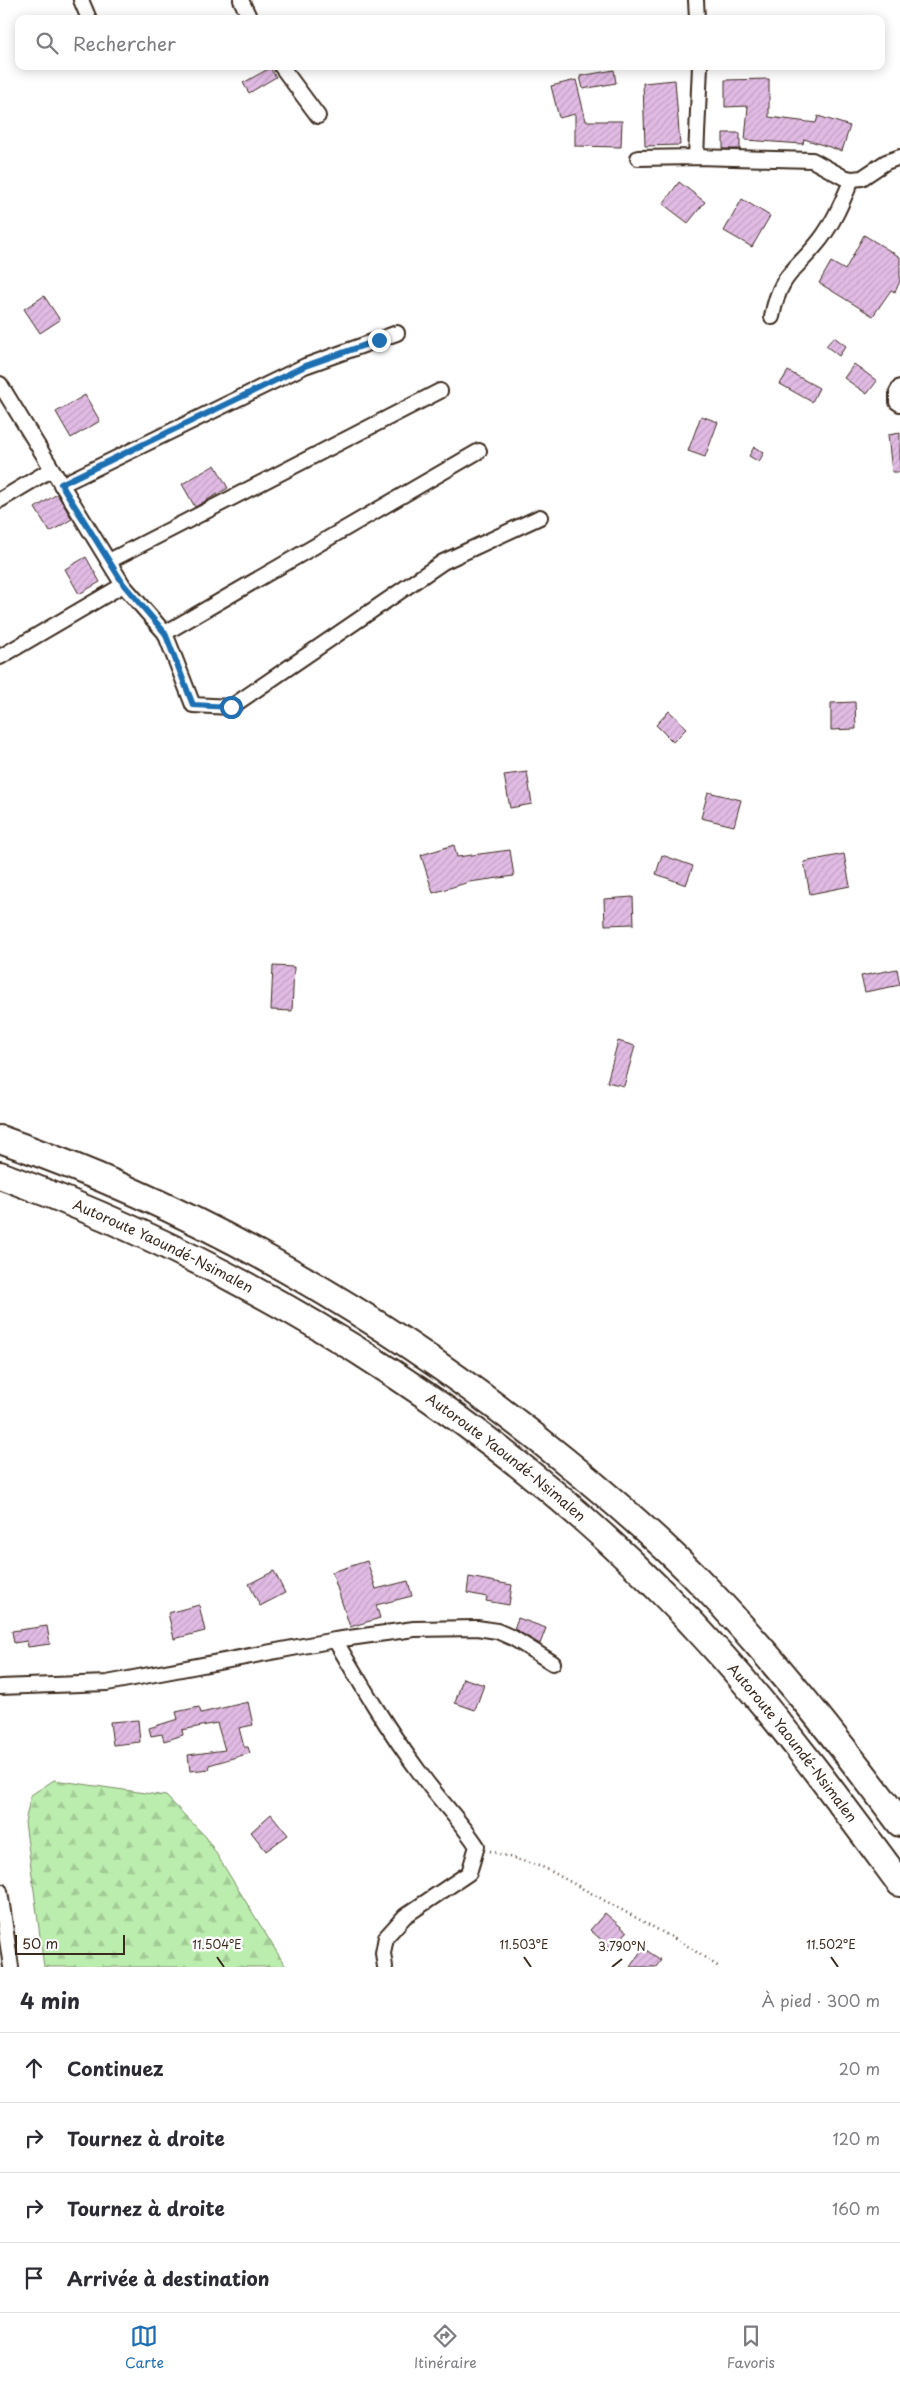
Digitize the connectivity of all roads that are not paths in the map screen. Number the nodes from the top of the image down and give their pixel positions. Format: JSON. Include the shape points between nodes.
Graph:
{"nodes":[{"id":1,"x":80,"y":0,"type":"edge"},
{"id":2,"x":241,"y":0,"type":"edge"},
{"id":3,"x":696,"y":0,"type":"edge"},
{"id":4,"x":87,"y":15,"type":"edge"},
{"id":5,"x":248,"y":15,"type":"edge"},
{"id":6,"x":697,"y":15,"type":"edge"},
{"id":7,"x":283,"y":70,"type":"edge"},
{"id":8,"x":700,"y":70,"type":"edge"},
{"id":9,"x":318,"y":116,"type":"dead end"},
{"id":10,"x":696,"y":156,"type":"junction"},
{"id":11,"x":900,"y":157,"type":"edge"},
{"id":12,"x":638,"y":158,"type":"dead end"},
{"id":13,"x":852,"y":179,"type":"junction"},
{"id":14,"x":772,"y":317,"type":"dead end"},
{"id":15,"x":397,"y":333,"type":"dead end"},
{"id":16,"x":0,"y":384,"type":"edge"},
{"id":17,"x":900,"y":387,"type":"edge"},
{"id":18,"x":440,"y":391,"type":"dead end"},
{"id":19,"x":900,"y":404,"type":"edge"},
{"id":20,"x":479,"y":452,"type":"dead end"},
{"id":21,"x":52,"y":469,"type":"junction"},
{"id":22,"x":61,"y":484,"type":"junction"},
{"id":23,"x":0,"y":500,"type":"edge"},
{"id":24,"x":540,"y":517,"type":"dead end"},
{"id":25,"x":109,"y":562,"type":"junction"},
{"id":26,"x":124,"y":585,"type":"junction"},
{"id":27,"x":165,"y":633,"type":"junction"},
{"id":28,"x":0,"y":657,"type":"edge"},
{"id":29,"x":0,"y":1140,"type":"edge"},
{"id":30,"x":0,"y":1175,"type":"edge"},
{"id":31,"x":335,"y":1640,"type":"junction"},
{"id":32,"x":553,"y":1663,"type":"dead end"},
{"id":33,"x":0,"y":1687,"type":"edge"},
{"id":34,"x":900,"y":1823,"type":"edge"},
{"id":35,"x":900,"y":1883,"type":"edge"},
{"id":36,"x":0,"y":1891,"type":"edge"},
{"id":37,"x":11,"y":1967,"type":"edge"},
{"id":38,"x":385,"y":1967,"type":"edge"}],
"edges":[{"from":1,"to":4,"type":"street"},
{"from":2,"to":5,"type":"street"},
{"from":3,"to":6,"type":"street"},
{"from":7,"to":9,"type":"street"},
{"from":8,"to":10,"type":"street"},
{"from":10,"to":12,"type":"street"},
{"from":10,"to":13,"type":"street","via":[[812,160]]},
{"from":11,"to":13,"type":"street","via":[[862,178]]},
{"from":13,"to":14,"type":"street","via":[[820,239],[783,281]]},
{"from":15,"to":22,"type":"street","via":[[305,366]]},
{"from":16,"to":21,"type":"street"},
{"from":17,"to":19,"type":"street","via":[[897,392]]},
{"from":18,"to":25,"type":"street"},
{"from":20,"to":27,"type":"street"},
{"from":21,"to":22,"type":"street"},
{"from":21,"to":23,"type":"street"},
{"from":22,"to":25,"type":"street"},
{"from":24,"to":27,"type":"street","via":[[443,562],[231,707],[193,705]]},
{"from":25,"to":26,"type":"street"},
{"from":26,"to":27,"type":"street"},
{"from":26,"to":28,"type":"street"},
{"from":29,"to":34,"type":"highway","via":[[121,1188],[199,1224],[372,1320],[463,1382],[617,1503],[705,1587],[780,1669]]},
{"from":30,"to":35,"type":"highway","name":"Autoroute Yaoundé-Nsimalen","via":[[60,1197],[175,1248],[284,1306],[380,1364],[557,1495],[640,1571],[723,1657]]},
{"from":31,"to":32,"type":"street","via":[[414,1629],[477,1628],[514,1638]]},
{"from":31,"to":33,"type":"street","via":[[107,1683]]},
{"from":31,"to":38,"type":"street","via":[[383,1723],[477,1846],[469,1873],[405,1916],[386,1937]]},
{"from":36,"to":37,"type":"street"}]}
